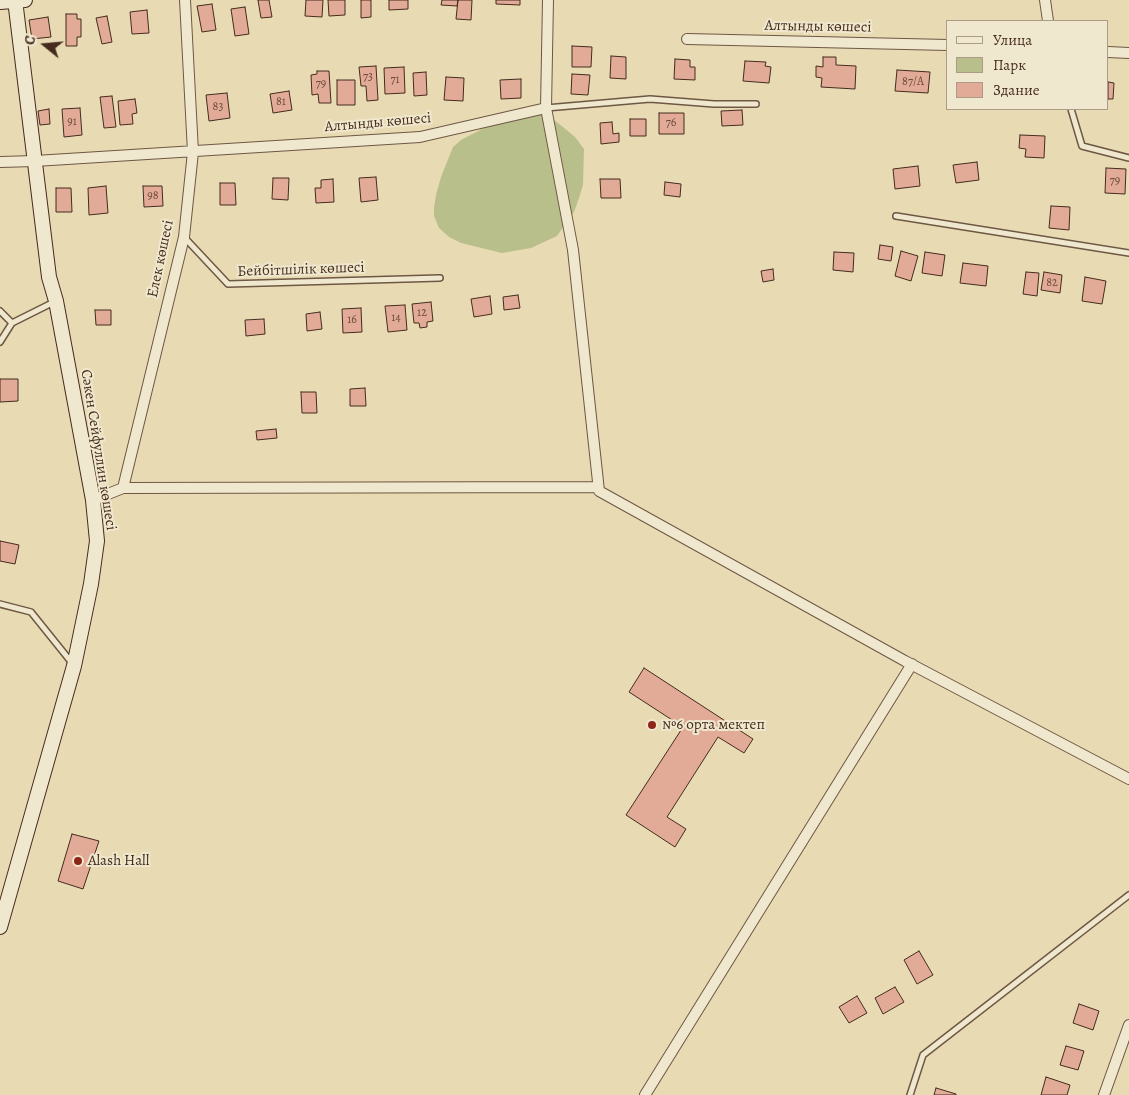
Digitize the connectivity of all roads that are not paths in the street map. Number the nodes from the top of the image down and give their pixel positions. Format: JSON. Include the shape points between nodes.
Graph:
{"nodes":[{"id":1,"x":18,"y":0,"type":"edge"},
{"id":2,"x":185,"y":0,"type":"edge"},
{"id":3,"x":548,"y":0,"type":"edge"},
{"id":4,"x":1045,"y":0,"type":"edge"},
{"id":5,"x":0,"y":2,"type":"edge"},
{"id":6,"x":1048,"y":20,"type":"edge"},
{"id":7,"x":687,"y":39,"type":"dead end"},
{"id":8,"x":946,"y":45,"type":"edge"},
{"id":9,"x":1109,"y":52,"type":"edge"},
{"id":10,"x":1129,"y":53,"type":"edge"},
{"id":11,"x":756,"y":104,"type":"dead end"},
{"id":12,"x":546,"y":108,"type":"junction"},
{"id":13,"x":1071,"y":110,"type":"edge"},
{"id":14,"x":193,"y":152,"type":"junction"},
{"id":15,"x":1129,"y":158,"type":"edge"},
{"id":16,"x":35,"y":161,"type":"junction"},
{"id":17,"x":0,"y":162,"type":"edge"},
{"id":18,"x":896,"y":216,"type":"dead end"},
{"id":19,"x":184,"y":237,"type":"junction"},
{"id":20,"x":1129,"y":253,"type":"edge"},
{"id":21,"x":440,"y":278,"type":"dead end"},
{"id":22,"x":56,"y":301,"type":"junction"},
{"id":23,"x":0,"y":311,"type":"edge"},
{"id":24,"x":12,"y":323,"type":"junction"},
{"id":25,"x":0,"y":342,"type":"edge"},
{"id":26,"x":598,"y":487,"type":"junction"},
{"id":27,"x":123,"y":488,"type":"junction"},
{"id":28,"x":92,"y":500,"type":"junction"},
{"id":29,"x":0,"y":604,"type":"edge"},
{"id":30,"x":912,"y":664,"type":"junction"},
{"id":31,"x":74,"y":666,"type":"junction"},
{"id":32,"x":1129,"y":779,"type":"edge"},
{"id":33,"x":1129,"y":895,"type":"edge"},
{"id":34,"x":4,"y":902,"type":"edge"},
{"id":35,"x":0,"y":927,"type":"edge"},
{"id":36,"x":1129,"y":1025,"type":"edge"},
{"id":37,"x":645,"y":1095,"type":"edge"},
{"id":38,"x":910,"y":1095,"type":"edge"},
{"id":39,"x":1104,"y":1095,"type":"edge"}],
"edges":[{"from":1,"to":5,"type":"street"},
{"from":1,"to":16,"type":"street","name":"Сәкен Сейфуллин көшесі"},
{"from":2,"to":14,"type":"street","name":"Елек көшесі"},
{"from":3,"to":12,"type":"street"},
{"from":4,"to":6,"type":"street"},
{"from":7,"to":8,"type":"street","name":"Алтынды көшесі"},
{"from":9,"to":10,"type":"street"},
{"from":11,"to":12,"type":"lane","name":"Алтынды көшесі","via":[[650,99]]},
{"from":12,"to":14,"type":"street","name":"Алтынды көшесі","via":[[420,137]]},
{"from":12,"to":26,"type":"street","via":[[573,250]]},
{"from":13,"to":15,"type":"lane","via":[[1082,146]]},
{"from":14,"to":16,"type":"street","name":"Алтынды көшесі"},
{"from":14,"to":19,"type":"street","name":"Елек көшесі"},
{"from":16,"to":17,"type":"street","name":"Алтынды көшесі"},
{"from":16,"to":22,"type":"street","name":"Сәкен Сейфуллин көшесі","via":[[49,277]]},
{"from":18,"to":20,"type":"lane"},
{"from":19,"to":21,"type":"lane","name":"Бейбітшілік көшесі","via":[[228,284]]},
{"from":19,"to":27,"type":"street","name":"Елек көшесі"},
{"from":22,"to":24,"type":"lane"},
{"from":22,"to":28,"type":"street","name":"Сәкен Сейфуллин көшесі"},
{"from":23,"to":24,"type":"lane"},
{"from":24,"to":25,"type":"lane"},
{"from":26,"to":27,"type":"street"},
{"from":26,"to":30,"type":"street","via":[[598,491]]},
{"from":27,"to":28,"type":"street"},
{"from":28,"to":31,"type":"street","name":"Сәкен Сейфуллин көшесі","via":[[96,541],[91,584]]},
{"from":29,"to":31,"type":"lane","via":[[31,612]]},
{"from":30,"to":32,"type":"street"},
{"from":30,"to":37,"type":"street"},
{"from":31,"to":34,"type":"street","name":"Сәкен Сейфуллин көшесі"},
{"from":33,"to":38,"type":"lane","via":[[923,1055]]},
{"from":34,"to":35,"type":"street","name":"Сәкен Сейфуллин көшесі"},
{"from":36,"to":39,"type":"street"}]}
